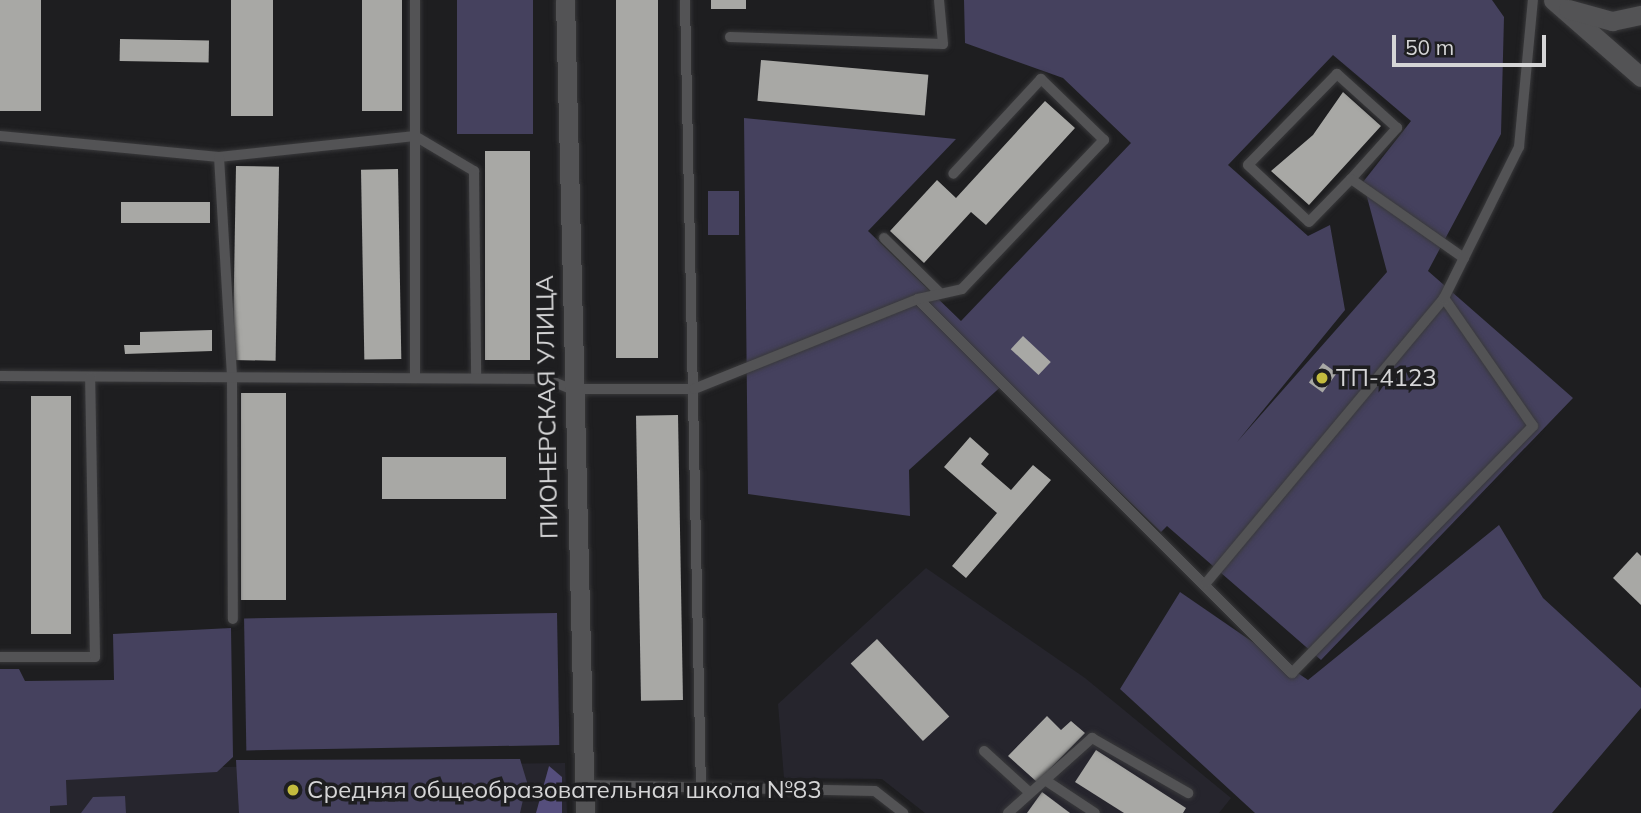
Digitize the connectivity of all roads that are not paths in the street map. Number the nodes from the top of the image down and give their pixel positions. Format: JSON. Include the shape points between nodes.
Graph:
{"nodes":[{"id":1,"x":415,"y":0,"type":"edge"},
{"id":2,"x":565,"y":0,"type":"edge"},
{"id":3,"x":685,"y":0,"type":"edge"},
{"id":4,"x":939,"y":0,"type":"edge"},
{"id":5,"x":1533,"y":0,"type":"edge"},
{"id":6,"x":1555,"y":3,"type":"edge"},
{"id":7,"x":1641,"y":15,"type":"edge"},
{"id":8,"x":730,"y":37,"type":"dead end"},
{"id":9,"x":1641,"y":77,"type":"edge"},
{"id":10,"x":0,"y":136,"type":"edge"},
{"id":11,"x":415,"y":136,"type":"junction"},
{"id":12,"x":1519,"y":147,"type":"junction"},
{"id":13,"x":1530,"y":153,"type":"dead end"},
{"id":14,"x":219,"y":157,"type":"junction"},
{"id":15,"x":953,"y":174,"type":"dead end"},
{"id":16,"x":1351,"y":179,"type":"junction"},
{"id":17,"x":884,"y":239,"type":"dead end"},
{"id":18,"x":1464,"y":258,"type":"junction"},
{"id":19,"x":939,"y":292,"type":"junction"},
{"id":20,"x":1444,"y":298,"type":"junction"},
{"id":21,"x":918,"y":299,"type":"junction"},
{"id":22,"x":0,"y":376,"type":"edge"},
{"id":23,"x":90,"y":377,"type":"junction"},
{"id":24,"x":232,"y":377,"type":"junction"},
{"id":25,"x":415,"y":378,"type":"junction"},
{"id":26,"x":476,"y":379,"type":"junction"},
{"id":27,"x":570,"y":389,"type":"junction"},
{"id":28,"x":694,"y":389,"type":"junction"},
{"id":29,"x":1206,"y":583,"type":"junction"},
{"id":30,"x":233,"y":619,"type":"dead end"},
{"id":31,"x":0,"y":657,"type":"edge"},
{"id":32,"x":984,"y":751,"type":"dead end"},
{"id":33,"x":1048,"y":782,"type":"junction"},
{"id":34,"x":584,"y":785,"type":"junction"},
{"id":35,"x":701,"y":789,"type":"junction"},
{"id":36,"x":1028,"y":791,"type":"junction"},
{"id":37,"x":1188,"y":793,"type":"dead end"},
{"id":38,"x":585,"y":813,"type":"edge"},
{"id":39,"x":903,"y":813,"type":"edge"},
{"id":40,"x":1008,"y":813,"type":"edge"},
{"id":41,"x":1095,"y":813,"type":"edge"}],
"edges":[{"from":1,"to":11,"type":"lane"},
{"from":2,"to":27,"type":"street","name":"ПИОНЕРСКАЯ УЛИЦА"},
{"from":3,"to":28,"type":"lane"},
{"from":4,"to":8,"type":"lane","via":[[943,44]]},
{"from":5,"to":12,"type":"lane"},
{"from":6,"to":7,"type":"street","via":[[1598,20]]},
{"from":6,"to":9,"type":"street"},
{"from":10,"to":14,"type":"lane"},
{"from":11,"to":14,"type":"lane"},
{"from":11,"to":25,"type":"lane"},
{"from":11,"to":26,"type":"lane","via":[[474,172]]},
{"from":12,"to":13,"type":"lane"},
{"from":12,"to":18,"type":"lane"},
{"from":14,"to":24,"type":"lane"},
{"from":15,"to":19,"type":"lane","via":[[1041,79],[1104,140],[962,289]]},
{"from":16,"to":16,"type":"lane","via":[[1310,222],[1248,165],[1337,74],[1397,128]]},
{"from":16,"to":18,"type":"lane"},
{"from":17,"to":19,"type":"lane"},
{"from":18,"to":20,"type":"lane"},
{"from":19,"to":21,"type":"lane"},
{"from":20,"to":29,"type":"lane"},
{"from":20,"to":29,"type":"lane","via":[[1533,426],[1292,673]]},
{"from":21,"to":28,"type":"lane"},
{"from":21,"to":29,"type":"lane"},
{"from":22,"to":23,"type":"lane"},
{"from":23,"to":24,"type":"lane"},
{"from":23,"to":31,"type":"lane","via":[[95,657]]},
{"from":24,"to":25,"type":"lane"},
{"from":24,"to":30,"type":"lane"},
{"from":25,"to":26,"type":"lane"},
{"from":26,"to":27,"type":"lane","via":[[547,379]]},
{"from":27,"to":28,"type":"lane"},
{"from":27,"to":34,"type":"street","name":"ПИОНЕРСКАЯ УЛИЦА"},
{"from":28,"to":35,"type":"lane"},
{"from":32,"to":36,"type":"lane"},
{"from":33,"to":36,"type":"lane"},
{"from":33,"to":37,"type":"lane","via":[[1092,738]]},
{"from":33,"to":41,"type":"lane"},
{"from":34,"to":35,"type":"lane"},
{"from":34,"to":38,"type":"street","name":"ПИОНЕРСКАЯ УЛИЦА"},
{"from":35,"to":39,"type":"lane","via":[[874,791]]},
{"from":36,"to":40,"type":"lane"}]}
